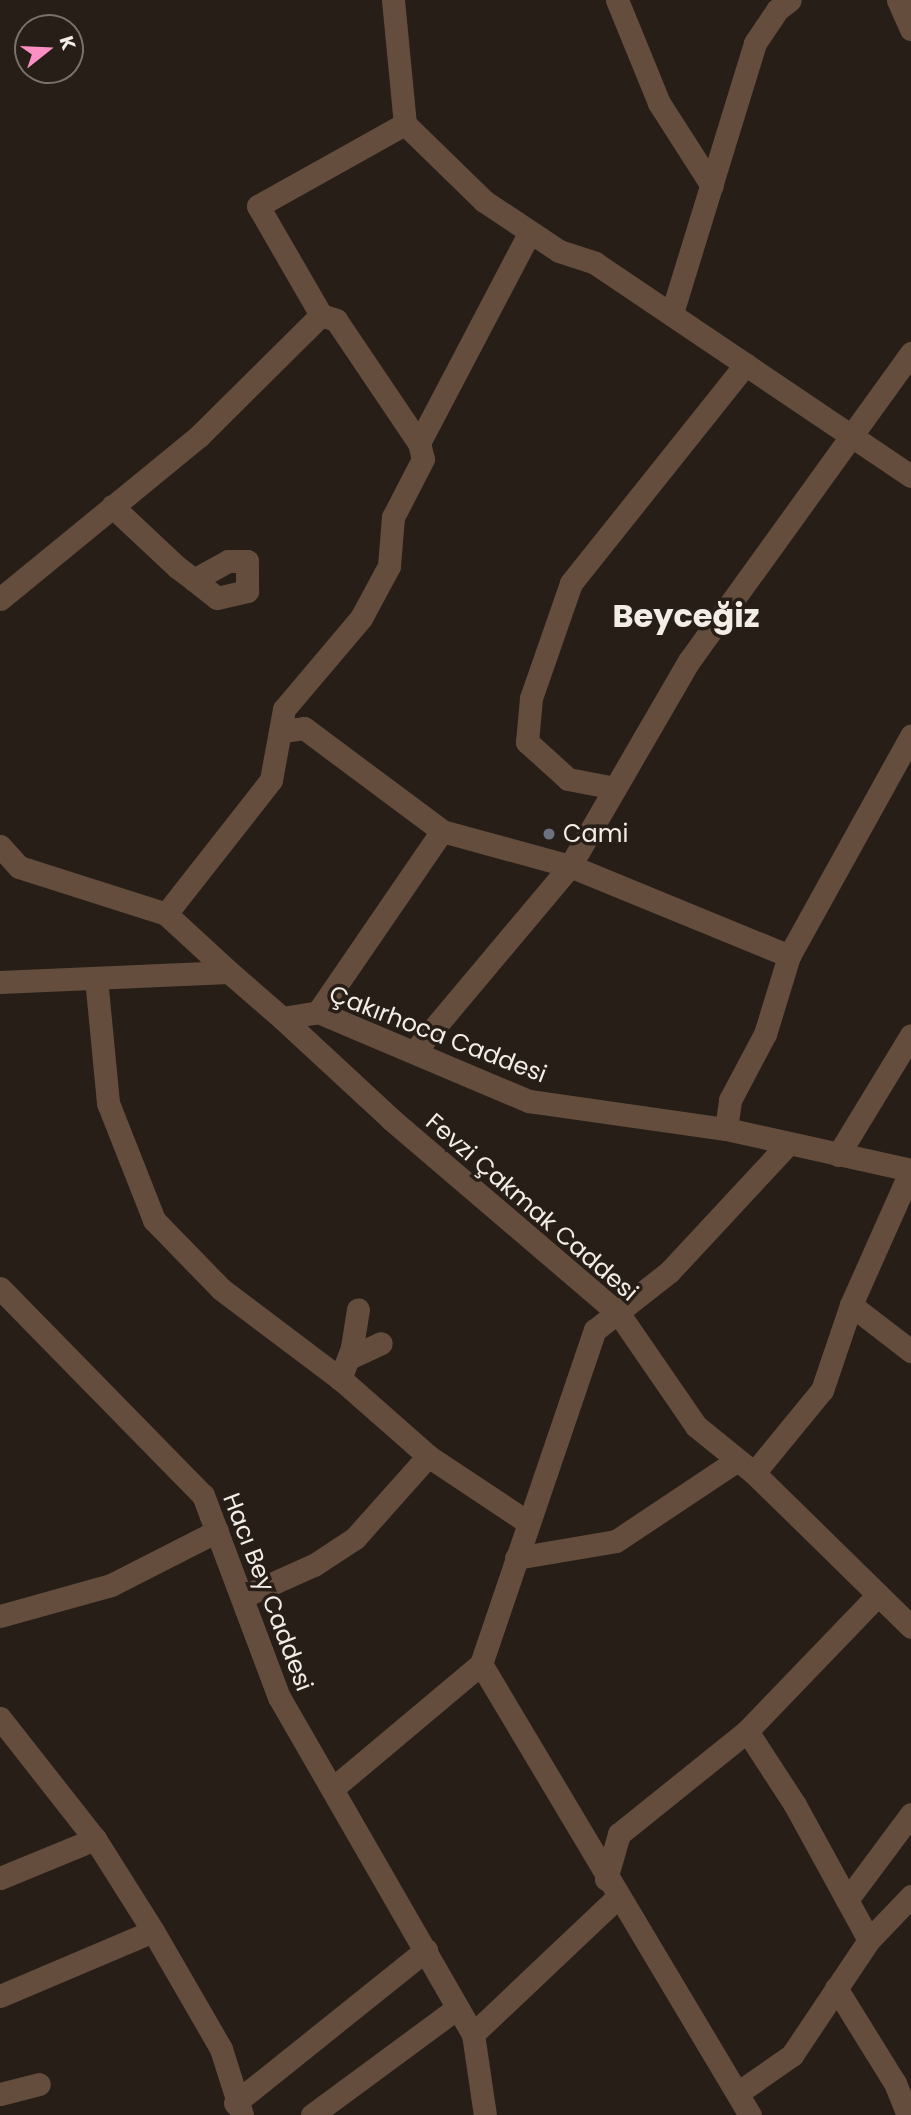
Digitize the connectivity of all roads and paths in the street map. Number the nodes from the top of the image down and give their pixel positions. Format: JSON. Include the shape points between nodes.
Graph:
{"nodes":[{"id":1,"x":393,"y":0,"type":"edge"},
{"id":2,"x":617,"y":0,"type":"edge"},
{"id":3,"x":790,"y":0,"type":"edge"},
{"id":4,"x":898,"y":0,"type":"edge"},
{"id":5,"x":911,"y":29,"type":"edge"},
{"id":6,"x":405,"y":124,"type":"junction"},
{"id":7,"x":712,"y":187,"type":"junction"},
{"id":8,"x":530,"y":232,"type":"junction"},
{"id":9,"x":672,"y":313,"type":"junction"},
{"id":10,"x":321,"y":315,"type":"junction"},
{"id":11,"x":911,"y":353,"type":"edge"},
{"id":12,"x":746,"y":365,"type":"junction"},
{"id":13,"x":852,"y":437,"type":"junction"},
{"id":14,"x":419,"y":443,"type":"junction"},
{"id":15,"x":911,"y":476,"type":"edge"},
{"id":16,"x":113,"y":506,"type":"junction"},
{"id":17,"x":194,"y":580,"type":"junction"},
{"id":18,"x":0,"y":599,"type":"edge"},
{"id":19,"x":283,"y":731,"type":"junction"},
{"id":20,"x":911,"y":736,"type":"edge"},
{"id":21,"x":615,"y":788,"type":"junction"},
{"id":22,"x":442,"y":831,"type":"junction"},
{"id":23,"x":0,"y":846,"type":"edge"},
{"id":24,"x":570,"y":866,"type":"junction"},
{"id":25,"x":166,"y":914,"type":"junction"},
{"id":26,"x":789,"y":957,"type":"junction"},
{"id":27,"x":229,"y":972,"type":"junction"},
{"id":28,"x":96,"y":978,"type":"junction"},
{"id":29,"x":0,"y":982,"type":"edge"},
{"id":30,"x":318,"y":1012,"type":"junction"},
{"id":31,"x":282,"y":1018,"type":"junction"},
{"id":32,"x":911,"y":1035,"type":"edge"},
{"id":33,"x":414,"y":1052,"type":"junction"},
{"id":34,"x":726,"y":1129,"type":"junction"},
{"id":35,"x":789,"y":1143,"type":"junction"},
{"id":36,"x":838,"y":1155,"type":"junction"},
{"id":37,"x":911,"y":1170,"type":"edge"},
{"id":38,"x":0,"y":1287,"type":"edge"},
{"id":39,"x":851,"y":1305,"type":"junction"},
{"id":40,"x":358,"y":1309,"type":"dead end"},
{"id":41,"x":619,"y":1314,"type":"junction"},
{"id":42,"x":381,"y":1343,"type":"dead end"},
{"id":43,"x":911,"y":1351,"type":"edge"},
{"id":44,"x":344,"y":1368,"type":"junction"},
{"id":45,"x":428,"y":1456,"type":"junction"},
{"id":46,"x":745,"y":1467,"type":"junction"},
{"id":47,"x":527,"y":1521,"type":"junction"},
{"id":48,"x":217,"y":1531,"type":"junction"},
{"id":49,"x":516,"y":1558,"type":"junction"},
{"id":50,"x":878,"y":1595,"type":"junction"},
{"id":51,"x":242,"y":1597,"type":"junction"},
{"id":52,"x":0,"y":1616,"type":"edge"},
{"id":53,"x":911,"y":1627,"type":"edge"},
{"id":54,"x":481,"y":1664,"type":"junction"},
{"id":55,"x":0,"y":1718,"type":"edge"},
{"id":56,"x":747,"y":1731,"type":"junction"},
{"id":57,"x":332,"y":1789,"type":"junction"},
{"id":58,"x":911,"y":1814,"type":"edge"},
{"id":59,"x":96,"y":1839,"type":"junction"},
{"id":60,"x":0,"y":1878,"type":"edge"},
{"id":61,"x":611,"y":1888,"type":"junction"},
{"id":62,"x":911,"y":1896,"type":"edge"},
{"id":63,"x":846,"y":1900,"type":"junction"},
{"id":64,"x":153,"y":1931,"type":"junction"},
{"id":65,"x":869,"y":1940,"type":"junction"},
{"id":66,"x":426,"y":1950,"type":"junction"},
{"id":67,"x":836,"y":1988,"type":"junction"},
{"id":68,"x":0,"y":1996,"type":"edge"},
{"id":69,"x":456,"y":2008,"type":"junction"},
{"id":70,"x":473,"y":2034,"type":"junction"},
{"id":71,"x":39,"y":2084,"type":"dead end"},
{"id":72,"x":739,"y":2092,"type":"junction"},
{"id":73,"x":0,"y":2094,"type":"edge"},
{"id":74,"x":238,"y":2109,"type":"edge"},
{"id":75,"x":312,"y":2115,"type":"edge"},
{"id":76,"x":485,"y":2115,"type":"edge"},
{"id":77,"x":750,"y":2115,"type":"edge"},
{"id":78,"x":908,"y":2115,"type":"edge"}],
"edges":[{"from":1,"to":6,"type":"street"},
{"from":2,"to":7,"type":"street","via":[[659,103]]},
{"from":3,"to":7,"type":"street","via":[[776,10],[755,43]]},
{"from":4,"to":5,"type":"street"},
{"from":6,"to":8,"type":"street","via":[[484,201]]},
{"from":6,"to":10,"type":"street","via":[[258,206]]},
{"from":7,"to":9,"type":"street"},
{"from":8,"to":9,"type":"street","via":[[559,251],[595,263]]},
{"from":8,"to":14,"type":"street"},
{"from":9,"to":12,"type":"street"},
{"from":10,"to":14,"type":"street","via":[[335,320]]},
{"from":10,"to":16,"type":"street","via":[[198,436]]},
{"from":11,"to":13,"type":"street"},
{"from":12,"to":13,"type":"street"},
{"from":12,"to":21,"type":"street","via":[[571,583],[531,698],[527,742],[568,779]]},
{"from":13,"to":15,"type":"street"},
{"from":13,"to":21,"type":"street","via":[[689,661]]},
{"from":14,"to":19,"type":"street","via":[[424,459],[393,517],[389,566],[361,618],[284,709]]},
{"from":16,"to":17,"type":"street"},
{"from":16,"to":18,"type":"street"},
{"from":17,"to":17,"type":"street","via":[[217,598],[247,591],[247,561],[225,553]]},
{"from":19,"to":22,"type":"street","via":[[304,728]]},
{"from":19,"to":25,"type":"street","via":[[271,780]]},
{"from":20,"to":26,"type":"street"},
{"from":21,"to":24,"type":"street"},
{"from":22,"to":24,"type":"street"},
{"from":22,"to":30,"type":"street"},
{"from":23,"to":25,"type":"street","via":[[19,867]]},
{"from":24,"to":26,"type":"street"},
{"from":24,"to":33,"type":"street"},
{"from":25,"to":27,"type":"street"},
{"from":26,"to":34,"type":"street","via":[[765,1034],[730,1100]]},
{"from":27,"to":28,"type":"street"},
{"from":27,"to":31,"type":"street"},
{"from":28,"to":29,"type":"street"},
{"from":28,"to":44,"type":"street","via":[[108,1103],[154,1220],[221,1289]]},
{"from":30,"to":31,"type":"street","name":"Çakırhoca Caddesi"},
{"from":30,"to":33,"type":"street","name":"Çakırhoca Caddesi"},
{"from":31,"to":41,"type":"street","name":"Fevzi Çakmak Caddesi","via":[[392,1120]]},
{"from":32,"to":36,"type":"street"},
{"from":33,"to":34,"type":"street","name":"Çakırhoca Caddesi","via":[[528,1101]]},
{"from":34,"to":35,"type":"street","name":"Çakırhoca Caddesi"},
{"from":35,"to":36,"type":"street","name":"Çakırhoca Caddesi"},
{"from":35,"to":41,"type":"street","via":[[669,1272]]},
{"from":36,"to":37,"type":"street","name":"Çakırhoca Caddesi"},
{"from":37,"to":39,"type":"street"},
{"from":38,"to":48,"type":"street","name":"Hacı Bey Caddesi","via":[[203,1495]]},
{"from":39,"to":43,"type":"street"},
{"from":39,"to":46,"type":"street","via":[[822,1390]]},
{"from":40,"to":44,"type":"street"},
{"from":41,"to":46,"type":"street","name":"Fevzi Çakmak Caddesi","via":[[696,1426]]},
{"from":41,"to":47,"type":"street","via":[[595,1330]]},
{"from":42,"to":44,"type":"street"},
{"from":44,"to":45,"type":"street"},
{"from":45,"to":47,"type":"street"},
{"from":45,"to":51,"type":"street","via":[[355,1538],[314,1565]]},
{"from":46,"to":49,"type":"street","via":[[616,1541]]},
{"from":46,"to":50,"type":"street","name":"Fevzi Çakmak Caddesi"},
{"from":47,"to":49,"type":"street"},
{"from":48,"to":51,"type":"street","name":"Hacı Bey Caddesi"},
{"from":48,"to":52,"type":"street","via":[[111,1585]]},
{"from":49,"to":54,"type":"street"},
{"from":50,"to":53,"type":"street","name":"Fevzi Çakmak Caddesi"},
{"from":50,"to":56,"type":"street"},
{"from":51,"to":57,"type":"street","name":"Hacı Bey Caddesi","via":[[279,1697]]},
{"from":54,"to":57,"type":"street"},
{"from":54,"to":61,"type":"street"},
{"from":55,"to":59,"type":"street"},
{"from":56,"to":61,"type":"street","via":[[619,1835]]},
{"from":56,"to":63,"type":"street","via":[[796,1805]]},
{"from":57,"to":66,"type":"street","name":"Hacı Bey Caddesi"},
{"from":58,"to":63,"type":"street"},
{"from":59,"to":60,"type":"street"},
{"from":59,"to":64,"type":"street"},
{"from":61,"to":70,"type":"street"},
{"from":61,"to":72,"type":"street"},
{"from":62,"to":65,"type":"street"},
{"from":63,"to":65,"type":"street"},
{"from":64,"to":68,"type":"street"},
{"from":64,"to":74,"type":"street","via":[[221,2049]]},
{"from":65,"to":67,"type":"street"},
{"from":66,"to":69,"type":"street","name":"Hacı Bey Caddesi"},
{"from":66,"to":74,"type":"street"},
{"from":67,"to":72,"type":"street","via":[[792,2056]]},
{"from":67,"to":78,"type":"street","via":[[895,2082]]},
{"from":69,"to":70,"type":"street","name":"Hacı Bey Caddesi"},
{"from":69,"to":75,"type":"street"},
{"from":70,"to":76,"type":"street","name":"Hacı Bey Caddesi"},
{"from":71,"to":73,"type":"street"},
{"from":72,"to":77,"type":"street"}]}
